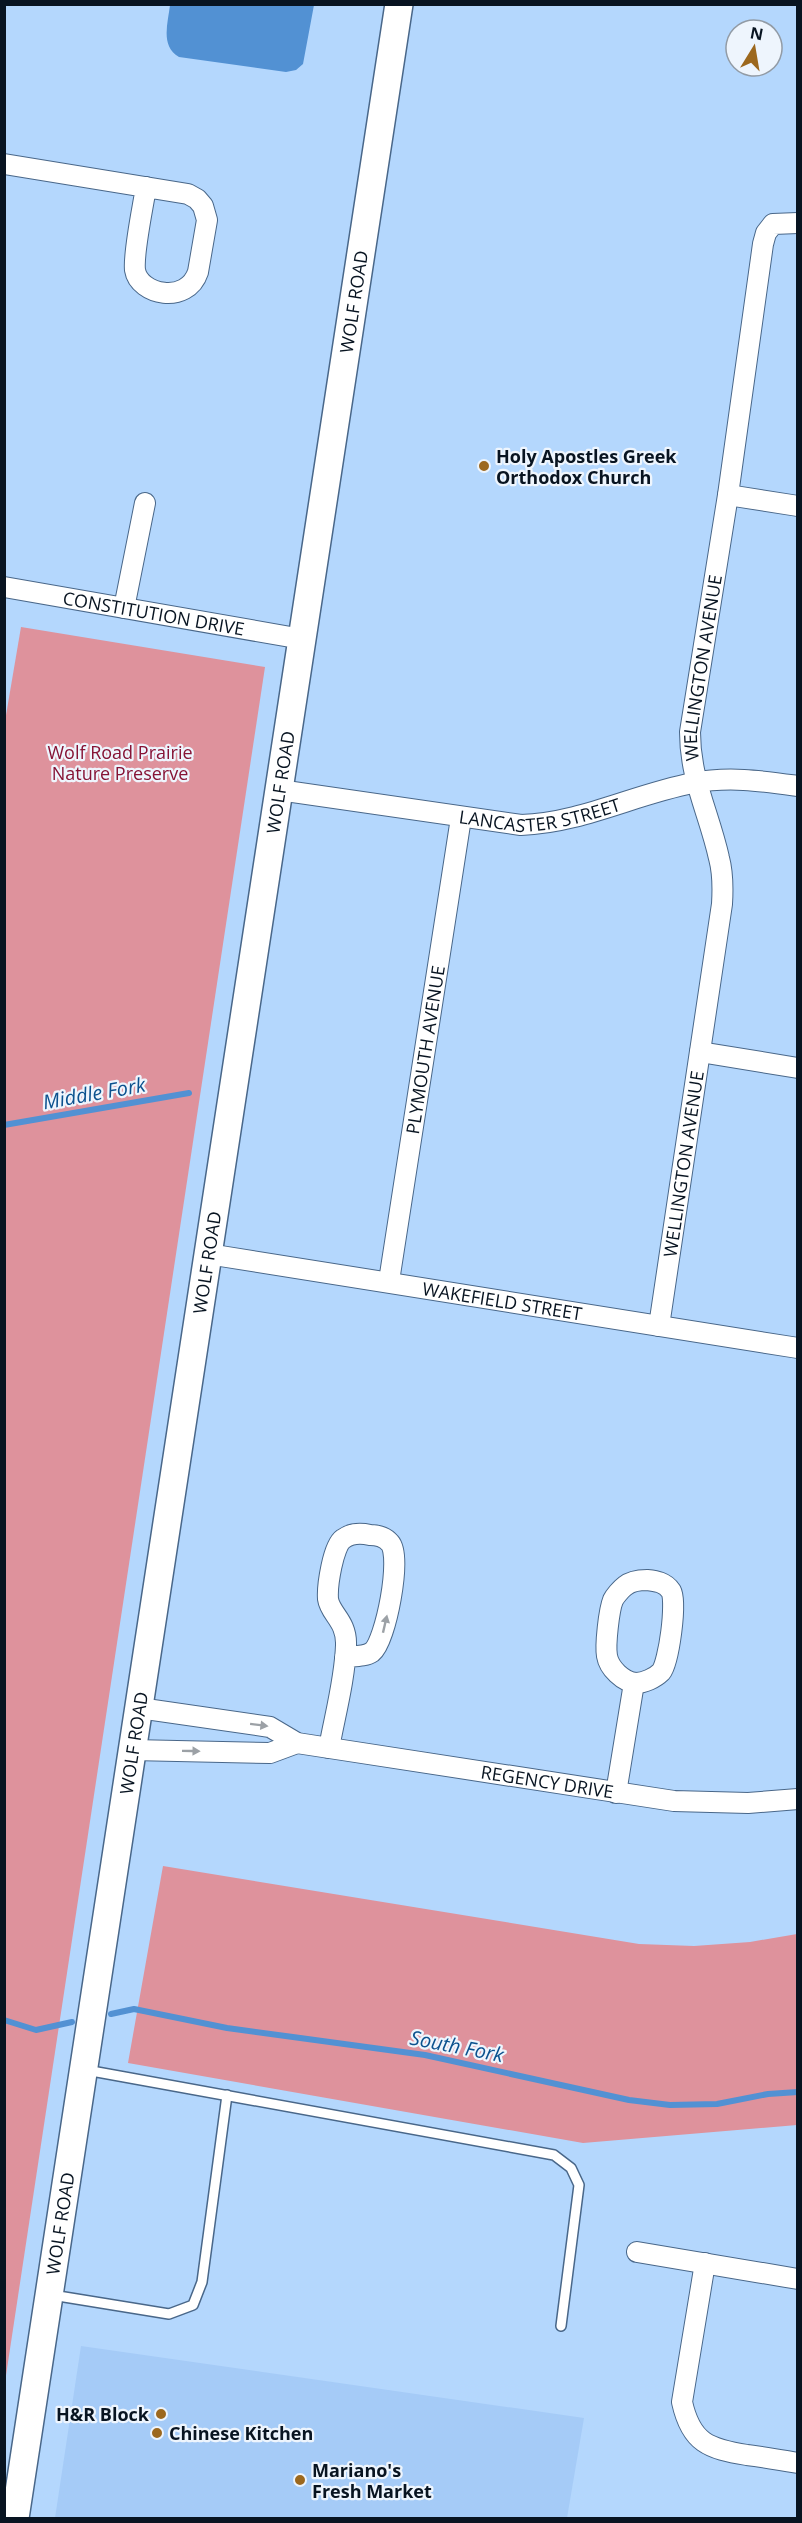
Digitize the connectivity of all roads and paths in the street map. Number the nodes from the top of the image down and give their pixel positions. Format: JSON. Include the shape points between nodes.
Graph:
{"nodes":[{"id":1,"x":399,"y":4,"type":"edge"},
{"id":2,"x":4,"y":164,"type":"edge"},
{"id":3,"x":146,"y":187,"type":"junction"},
{"id":4,"x":798,"y":223,"type":"edge"},
{"id":5,"x":728,"y":495,"type":"junction"},
{"id":6,"x":145,"y":503,"type":"dead end"},
{"id":7,"x":798,"y":506,"type":"edge"},
{"id":8,"x":4,"y":587,"type":"edge"},
{"id":9,"x":124,"y":608,"type":"junction"},
{"id":10,"x":302,"y":639,"type":"junction"},
{"id":11,"x":695,"y":782,"type":"junction"},
{"id":12,"x":798,"y":786,"type":"edge"},
{"id":13,"x":279,"y":789,"type":"junction"},
{"id":14,"x":461,"y":818,"type":"junction"},
{"id":15,"x":700,"y":1052,"type":"junction"},
{"id":16,"x":798,"y":1068,"type":"edge"},
{"id":17,"x":208,"y":1254,"type":"junction"},
{"id":18,"x":389,"y":1281,"type":"junction"},
{"id":19,"x":659,"y":1326,"type":"junction"},
{"id":20,"x":798,"y":1348,"type":"edge"},
{"id":21,"x":345,"y":1657,"type":"junction"},
{"id":22,"x":634,"y":1683,"type":"junction"},
{"id":23,"x":139,"y":1708,"type":"junction"},
{"id":24,"x":297,"y":1743,"type":"junction"},
{"id":25,"x":329,"y":1749,"type":"junction"},
{"id":26,"x":132,"y":1750,"type":"junction"},
{"id":27,"x":616,"y":1793,"type":"junction"},
{"id":28,"x":798,"y":1799,"type":"edge"},
{"id":29,"x":84,"y":2070,"type":"junction"},
{"id":30,"x":227,"y":2095,"type":"junction"},
{"id":31,"x":637,"y":2252,"type":"dead end"},
{"id":32,"x":705,"y":2263,"type":"junction"},
{"id":33,"x":798,"y":2278,"type":"edge"},
{"id":34,"x":50,"y":2295,"type":"junction"},
{"id":35,"x":561,"y":2326,"type":"dead end"},
{"id":36,"x":798,"y":2463,"type":"edge"},
{"id":37,"x":15,"y":2518,"type":"edge"}],
"edges":[{"from":1,"to":10,"type":"main road","name":"WOLF ROAD"},
{"from":2,"to":3,"type":"street"},
{"from":3,"to":3,"type":"street","via":[[188,194],[197,199],[206,213],[198,272],[184,292],[164,293],[138,278],[135,262]]},
{"from":4,"to":5,"type":"street","name":"WELLINGTON AVENUE","via":[[773,224],[763,244]]},
{"from":5,"to":7,"type":"street"},
{"from":5,"to":11,"type":"street","name":"WELLINGTON AVENUE","via":[[690,732]]},
{"from":6,"to":9,"type":"street"},
{"from":8,"to":9,"type":"street","name":"CONSTITUTION DRIVE"},
{"from":9,"to":10,"type":"street","name":"CONSTITUTION DRIVE"},
{"from":10,"to":13,"type":"main road","name":"WOLF ROAD"},
{"from":11,"to":12,"type":"street","name":"LANCASTER STREET","via":[[752,779]]},
{"from":11,"to":14,"type":"street","name":"LANCASTER STREET","via":[[561,822],[521,825]]},
{"from":11,"to":15,"type":"street","name":"WELLINGTON AVENUE","via":[[723,881],[720,927]]},
{"from":13,"to":14,"type":"street","name":"LANCASTER STREET"},
{"from":13,"to":17,"type":"main road","name":"WOLF ROAD"},
{"from":14,"to":18,"type":"street","name":"PLYMOUTH AVENUE"},
{"from":15,"to":16,"type":"street"},
{"from":15,"to":19,"type":"street","name":"WELLINGTON AVENUE"},
{"from":17,"to":18,"type":"street","name":"WAKEFIELD STREET"},
{"from":17,"to":23,"type":"main road","name":"WOLF ROAD"},
{"from":18,"to":19,"type":"street","name":"WAKEFIELD STREET"},
{"from":19,"to":20,"type":"street","name":"WAKEFIELD STREET"},
{"from":21,"to":21,"type":"street","one_way":true,"via":[[370,1653],[385,1627],[396,1559],[391,1543],[381,1537],[345,1537],[335,1550],[328,1599],[342,1622]]},
{"from":21,"to":25,"type":"street"},
{"from":22,"to":22,"type":"street","via":[[644,1682],[662,1671],[666,1661],[674,1603],[666,1584],[647,1580],[626,1585],[613,1600],[607,1657],[624,1678]]},
{"from":22,"to":27,"type":"street"},
{"from":23,"to":24,"type":"street","name":"REGENCY DRIVE","one_way":true,"via":[[270,1727]]},
{"from":23,"to":26,"type":"main road","name":"WOLF ROAD"},
{"from":24,"to":25,"type":"street","name":"REGENCY DRIVE"},
{"from":26,"to":24,"type":"street","one_way":true,"via":[[270,1753]]},
{"from":25,"to":27,"type":"street","name":"REGENCY DRIVE"},
{"from":26,"to":29,"type":"main road","name":"WOLF ROAD"},
{"from":27,"to":28,"type":"street","name":"REGENCY DRIVE","via":[[713,1803]]},
{"from":29,"to":30,"type":"lane"},
{"from":29,"to":34,"type":"main road","name":"WOLF ROAD"},
{"from":30,"to":34,"type":"lane","via":[[202,2282],[193,2305],[169,2314]]},
{"from":30,"to":35,"type":"lane","via":[[554,2155],[571,2168],[579,2186]]},
{"from":31,"to":32,"type":"street"},
{"from":32,"to":33,"type":"street"},
{"from":32,"to":36,"type":"street","via":[[682,2402],[686,2420],[694,2433],[716,2450]]},
{"from":34,"to":37,"type":"main road","name":"WOLF ROAD"}]}
